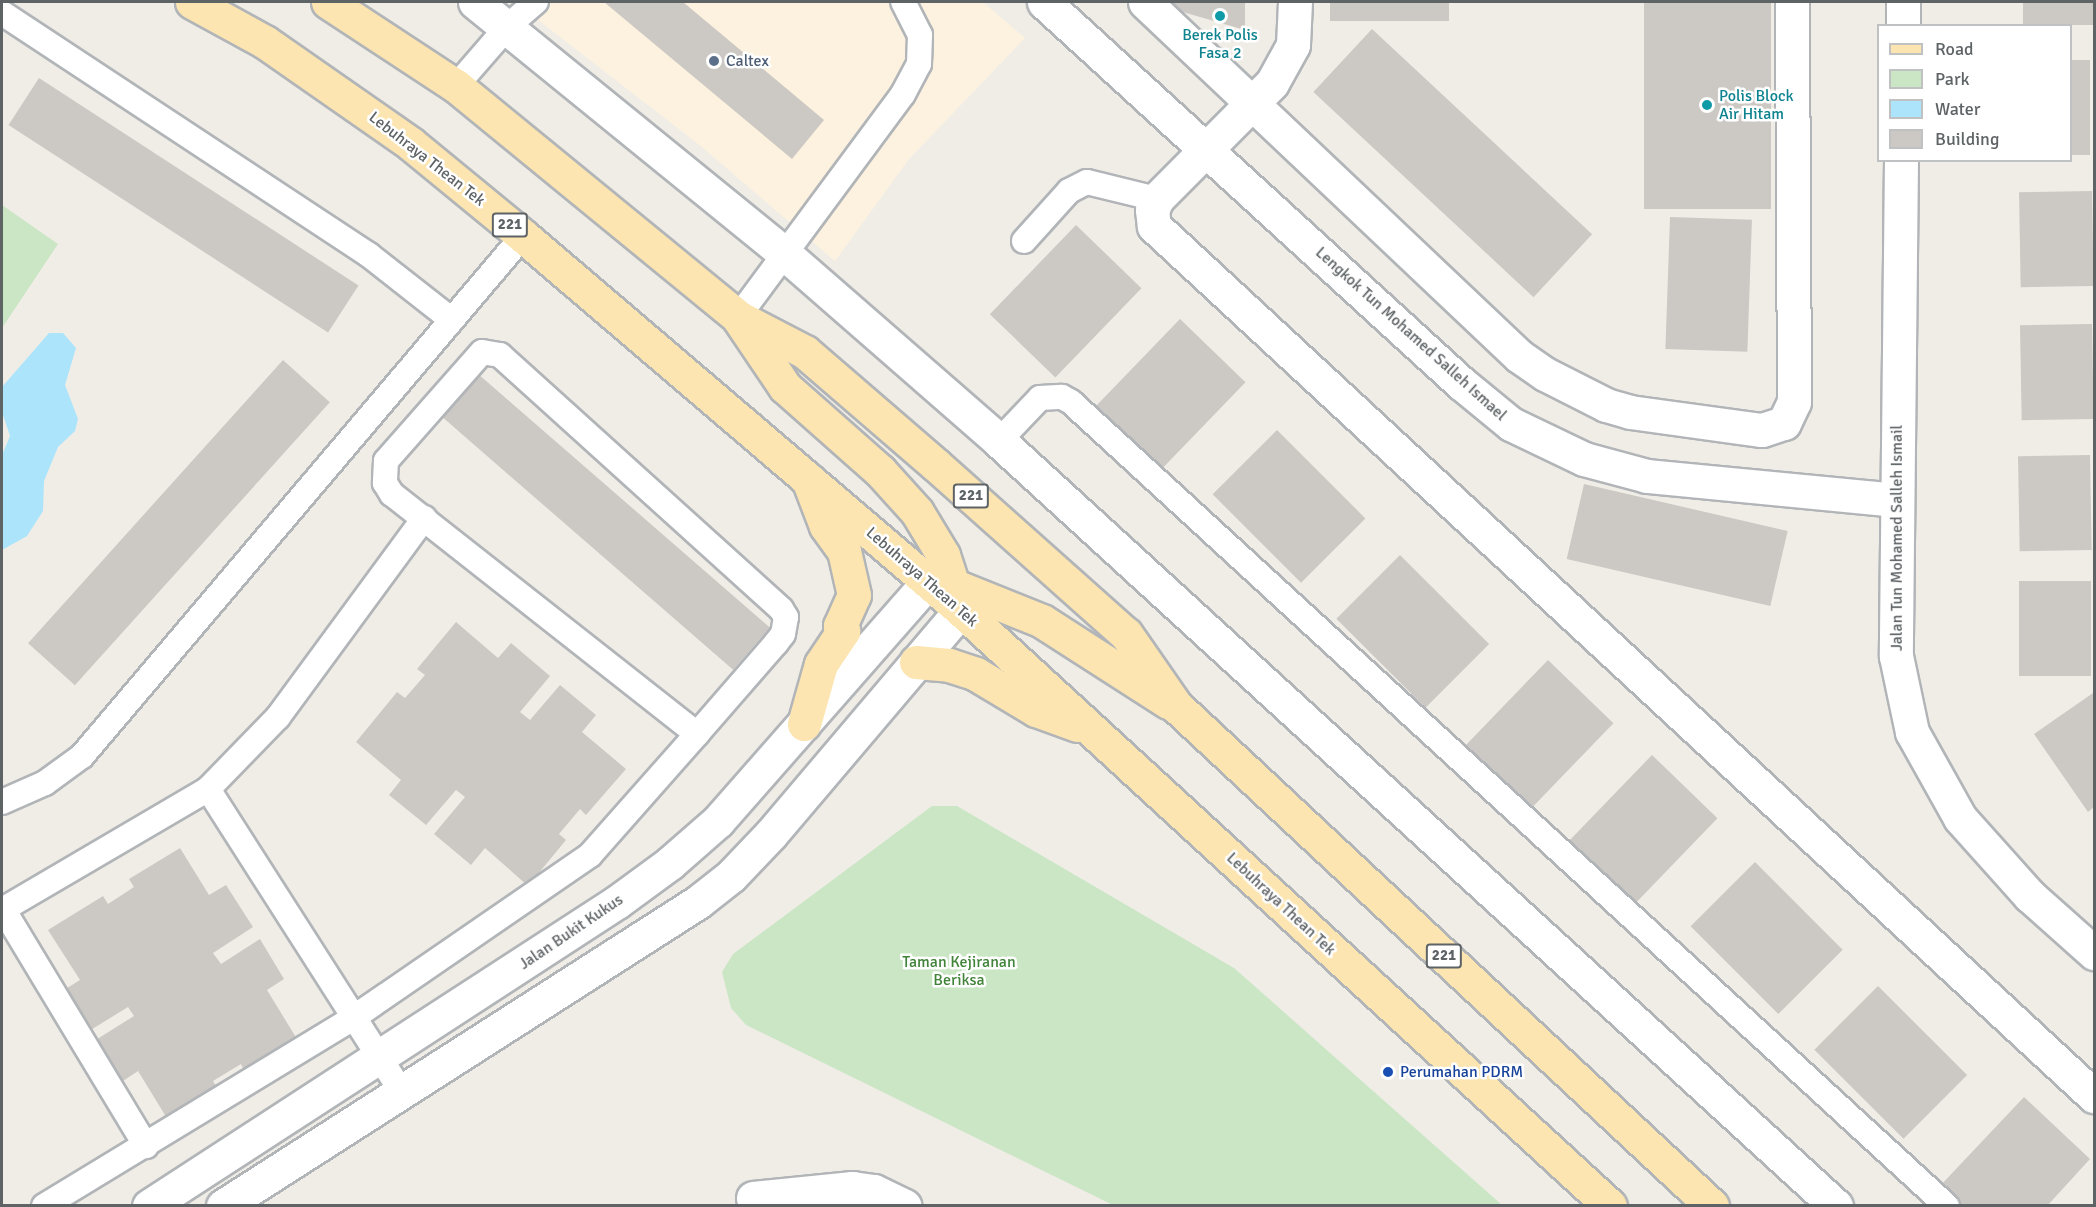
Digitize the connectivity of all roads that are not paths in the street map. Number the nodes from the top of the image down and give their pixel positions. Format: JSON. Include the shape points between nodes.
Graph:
{"nodes":[{"id":1,"x":192,"y":2,"type":"edge"},
{"id":2,"x":328,"y":2,"type":"edge"},
{"id":3,"x":475,"y":2,"type":"edge"},
{"id":4,"x":536,"y":2,"type":"edge"},
{"id":5,"x":903,"y":2,"type":"edge"},
{"id":6,"x":1044,"y":2,"type":"edge"},
{"id":7,"x":1145,"y":2,"type":"edge"},
{"id":8,"x":1295,"y":2,"type":"edge"},
{"id":9,"x":1792,"y":2,"type":"edge"},
{"id":10,"x":1903,"y":2,"type":"edge"},
{"id":11,"x":2,"y":13,"type":"edge"},
{"id":12,"x":1903,"y":24,"type":"edge"},
{"id":13,"x":508,"y":26,"type":"junction"},
{"id":14,"x":456,"y":86,"type":"junction"},
{"id":15,"x":1252,"y":106,"type":"junction"},
{"id":16,"x":1209,"y":150,"type":"junction"},
{"id":17,"x":1901,"y":162,"type":"edge"},
{"id":18,"x":1157,"y":199,"type":"junction"},
{"id":19,"x":524,"y":236,"type":"junction"},
{"id":20,"x":1024,"y":241,"type":"dead end"},
{"id":21,"x":786,"y":254,"type":"junction"},
{"id":22,"x":738,"y":317,"type":"junction"},
{"id":23,"x":452,"y":320,"type":"junction"},
{"id":24,"x":999,"y":441,"type":"junction"},
{"id":25,"x":807,"y":477,"type":"junction"},
{"id":26,"x":1896,"y":500,"type":"junction"},
{"id":27,"x":424,"y":518,"type":"junction"},
{"id":28,"x":948,"y":592,"type":"junction"},
{"id":29,"x":916,"y":662,"type":"junction"},
{"id":30,"x":1176,"y":706,"type":"junction"},
{"id":31,"x":804,"y":724,"type":"junction"},
{"id":32,"x":1093,"y":731,"type":"junction"},
{"id":33,"x":697,"y":734,"type":"junction"},
{"id":34,"x":208,"y":789,"type":"junction"},
{"id":35,"x":2,"y":802,"type":"edge"},
{"id":36,"x":2,"y":910,"type":"edge"},
{"id":37,"x":2094,"y":953,"type":"edge"},
{"id":38,"x":353,"y":1018,"type":"junction"},
{"id":39,"x":381,"y":1058,"type":"junction"},
{"id":40,"x":401,"y":1091,"type":"junction"},
{"id":41,"x":2094,"y":1096,"type":"edge"},
{"id":42,"x":146,"y":1146,"type":"junction"},
{"id":43,"x":753,"y":1198,"type":"dead end"},
{"id":44,"x":44,"y":1206,"type":"edge"},
{"id":45,"x":149,"y":1206,"type":"edge"},
{"id":46,"x":223,"y":1206,"type":"edge"},
{"id":47,"x":905,"y":1206,"type":"edge"},
{"id":48,"x":1610,"y":1206,"type":"edge"},
{"id":49,"x":1712,"y":1206,"type":"edge"},
{"id":50,"x":1836,"y":1206,"type":"edge"},
{"id":51,"x":1947,"y":1206,"type":"edge"}],
"edges":[{"from":1,"to":19,"type":"main road","name":"Lebuhraya Thean Tek","number":"221","via":[[265,42],[411,144]]},
{"from":2,"to":14,"type":"main road","number":"221"},
{"from":3,"to":13,"type":"street"},
{"from":4,"to":13,"type":"lane"},
{"from":5,"to":21,"type":"lane","via":[[920,35],[919,64],[903,94]]},
{"from":6,"to":16,"type":"street","name":"Lengkok Tun Mohamed Salleh Ismael"},
{"from":7,"to":15,"type":"street"},
{"from":8,"to":15,"type":"street","via":[[1293,45],[1272,83]]},
{"from":9,"to":15,"type":"street","via":[[1794,402],[1785,423],[1774,429],[1630,412],[1606,405],[1545,374],[1519,356]]},
{"from":10,"to":12,"type":"street"},
{"from":11,"to":23,"type":"lane","via":[[369,255]]},
{"from":13,"to":14,"type":"lane"},
{"from":13,"to":21,"type":"street"},
{"from":14,"to":22,"type":"main road","number":"221"},
{"from":15,"to":16,"type":"street"},
{"from":16,"to":18,"type":"street"},
{"from":16,"to":26,"type":"street","name":"Lengkok Tun Mohamed Salleh Ismael","via":[[1461,383],[1511,424],[1584,459],[1647,476]]},
{"from":17,"to":26,"type":"street","name":"Jalan Tun Mohamed Salleh Ismail"},
{"from":18,"to":20,"type":"lane","via":[[1087,182],[1069,191]]},
{"from":18,"to":41,"type":"street","via":[[1152,210],[1154,226]]},
{"from":19,"to":23,"type":"lane"},
{"from":19,"to":25,"type":"main road","name":"Lebuhraya Thean Tek","number":"221"},
{"from":21,"to":22,"type":"lane"},
{"from":21,"to":24,"type":"street"},
{"from":22,"to":28,"type":"main road","number":"221","via":[[785,387],[880,471],[918,512],[943,555]]},
{"from":22,"to":30,"type":"main road","number":"221","via":[[805,352],[954,480],[1126,634]]},
{"from":23,"to":35,"type":"lane","via":[[82,756],[45,783]]},
{"from":24,"to":50,"type":"street"},
{"from":24,"to":51,"type":"lane","via":[[1040,398],[1062,397],[1071,402]]},
{"from":25,"to":28,"type":"main road","name":"Lebuhraya Thean Tek","number":"221"},
{"from":25,"to":31,"type":"main road","via":[[826,526],[844,551],[854,595],[840,626],[843,631],[822,664]]},
{"from":26,"to":37,"type":"street","name":"Jalan Tun Mohamed Salleh Ismail","via":[[1896,656],[1912,732],[1960,818],[2030,896]]},
{"from":27,"to":33,"type":"lane"},
{"from":27,"to":33,"type":"lane","via":[[385,483],[386,461],[475,357],[482,352],[500,355],[786,617],[776,643]]},
{"from":27,"to":34,"type":"lane","via":[[278,717]]},
{"from":28,"to":29,"type":"street"},
{"from":28,"to":30,"type":"main road","number":"221","via":[[1042,621]]},
{"from":28,"to":31,"type":"street","name":"Jalan Bukit Kukus"},
{"from":28,"to":32,"type":"main road","name":"Lebuhraya Thean Tek","number":"221"},
{"from":29,"to":32,"type":"main road","via":[[949,665],[976,674],[1036,710]]},
{"from":29,"to":40,"type":"street","via":[[771,834],[730,876],[698,902]]},
{"from":30,"to":49,"type":"main road","number":"221"},
{"from":31,"to":39,"type":"street","name":"Jalan Bukit Kukus","via":[[718,821],[670,863]]},
{"from":32,"to":48,"type":"main road","name":"Lebuhraya Thean Tek","number":"221"},
{"from":33,"to":38,"type":"lane","via":[[590,855]]},
{"from":34,"to":36,"type":"lane"},
{"from":34,"to":38,"type":"lane"},
{"from":36,"to":42,"type":"lane"},
{"from":38,"to":39,"type":"lane"},
{"from":38,"to":42,"type":"lane"},
{"from":39,"to":40,"type":"lane"},
{"from":39,"to":45,"type":"street","name":"Jalan Bukit Kukus"},
{"from":40,"to":46,"type":"street"},
{"from":42,"to":44,"type":"lane"},
{"from":43,"to":47,"type":"street","via":[[852,1188],[874,1191]]}]}
